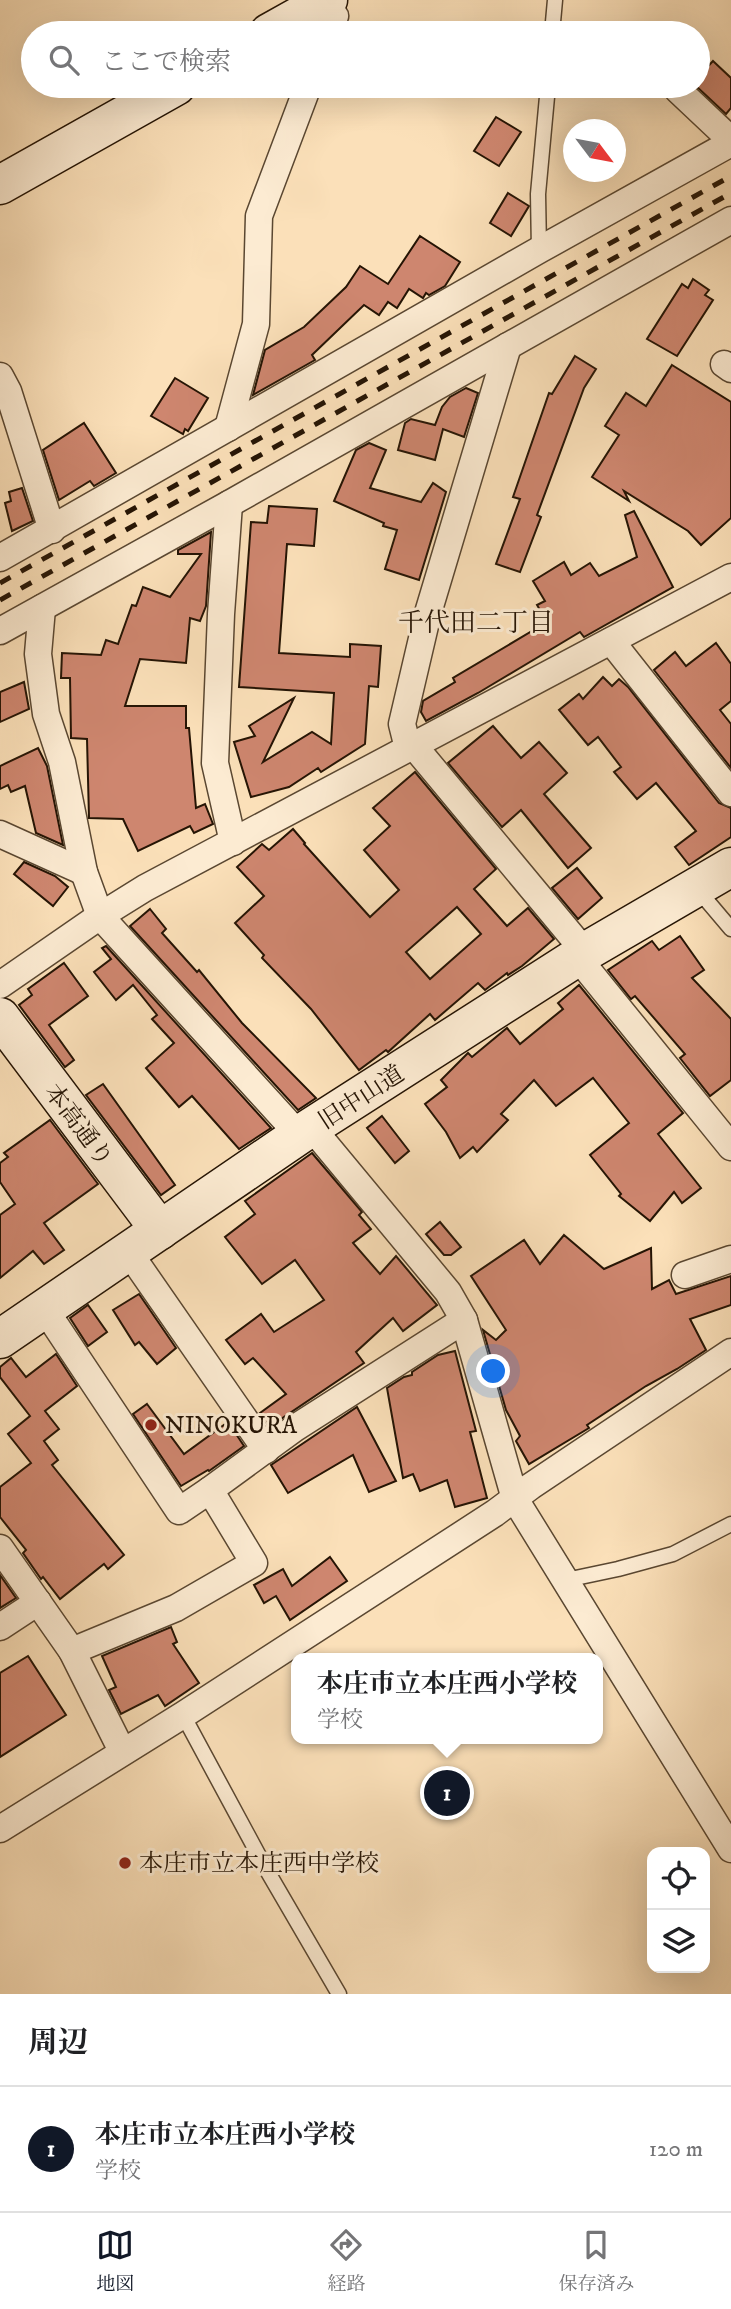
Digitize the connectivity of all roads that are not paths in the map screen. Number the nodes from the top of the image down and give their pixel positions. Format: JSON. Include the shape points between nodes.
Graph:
{"nodes":[{"id":1,"x":555,"y":0,"type":"edge"},
{"id":2,"x":326,"y":9,"type":"edge"},
{"id":3,"x":298,"y":21,"type":"edge"},
{"id":4,"x":553,"y":21,"type":"edge"},
{"id":5,"x":155,"y":98,"type":"edge"},
{"id":6,"x":303,"y":98,"type":"edge"},
{"id":7,"x":547,"y":98,"type":"edge"},
{"id":8,"x":686,"y":98,"type":"edge"},
{"id":9,"x":731,"y":141,"type":"edge"},
{"id":10,"x":0,"y":185,"type":"edge"},
{"id":11,"x":731,"y":220,"type":"edge"},
{"id":12,"x":539,"y":250,"type":"junction"},
{"id":13,"x":508,"y":346,"type":"junction"},
{"id":14,"x":0,"y":376,"type":"edge"},
{"id":15,"x":228,"y":428,"type":"junction"},
{"id":16,"x":229,"y":504,"type":"junction"},
{"id":17,"x":52,"y":530,"type":"junction"},
{"id":18,"x":0,"y":558,"type":"edge"},
{"id":19,"x":731,"y":577,"type":"edge"},
{"id":20,"x":42,"y":608,"type":"junction"},
{"id":21,"x":0,"y":631,"type":"edge"},
{"id":22,"x":611,"y":641,"type":"junction"},
{"id":23,"x":411,"y":747,"type":"junction"},
{"id":24,"x":731,"y":793,"type":"edge"},
{"id":25,"x":0,"y":834,"type":"edge"},
{"id":26,"x":233,"y":842,"type":"junction"},
{"id":27,"x":731,"y":867,"type":"edge"},
{"id":28,"x":84,"y":872,"type":"junction"},
{"id":29,"x":695,"y":887,"type":"junction"},
{"id":30,"x":100,"y":916,"type":"junction"},
{"id":31,"x":731,"y":929,"type":"edge"},
{"id":32,"x":582,"y":955,"type":"junction"},
{"id":33,"x":0,"y":985,"type":"edge"},
{"id":34,"x":0,"y":1017,"type":"edge"},
{"id":35,"x":306,"y":1132,"type":"junction"},
{"id":36,"x":731,"y":1147,"type":"edge"},
{"id":37,"x":160,"y":1230,"type":"junction"},
{"id":38,"x":128,"y":1251,"type":"junction"},
{"id":39,"x":731,"y":1259,"type":"edge"},
{"id":40,"x":685,"y":1275,"type":"dead end"},
{"id":41,"x":44,"y":1308,"type":"junction"},
{"id":42,"x":464,"y":1320,"type":"junction"},
{"id":43,"x":0,"y":1339,"type":"edge"},
{"id":44,"x":731,"y":1352,"type":"edge"},
{"id":45,"x":266,"y":1450,"type":"junction"},
{"id":46,"x":210,"y":1490,"type":"junction"},
{"id":47,"x":515,"y":1499,"type":"junction"},
{"id":48,"x":731,"y":1524,"type":"edge"},
{"id":49,"x":0,"y":1548,"type":"edge"},
{"id":50,"x":566,"y":1580,"type":"junction"},
{"id":51,"x":38,"y":1601,"type":"junction"},
{"id":52,"x":0,"y":1627,"type":"edge"},
{"id":53,"x":72,"y":1651,"type":"junction"},
{"id":54,"x":183,"y":1716,"type":"junction"},
{"id":55,"x":122,"y":1751,"type":"junction"},
{"id":56,"x":0,"y":1829,"type":"edge"},
{"id":57,"x":731,"y":1849,"type":"edge"},
{"id":58,"x":339,"y":1994,"type":"edge"}],
"edges":[{"from":1,"to":4,"type":"lane"},
{"from":2,"to":3,"type":"main road"},
{"from":5,"to":10,"type":"main road"},
{"from":6,"to":15,"type":"street","via":[[259,216],[256,324]]},
{"from":7,"to":12,"type":"lane","via":[[538,194]]},
{"from":8,"to":9,"type":"street"},
{"from":9,"to":12,"type":"street"},
{"from":11,"to":13,"type":"street"},
{"from":12,"to":15,"type":"street"},
{"from":13,"to":16,"type":"street"},
{"from":13,"to":23,"type":"street","via":[[428,613],[402,724]]},
{"from":14,"to":17,"type":"street"},
{"from":15,"to":17,"type":"street"},
{"from":16,"to":20,"type":"street"},
{"from":16,"to":26,"type":"street","via":[[215,763]]},
{"from":17,"to":18,"type":"street"},
{"from":19,"to":22,"type":"street"},
{"from":20,"to":21,"type":"street"},
{"from":20,"to":28,"type":"street","via":[[38,654],[46,714],[62,762]]},
{"from":22,"to":23,"type":"street"},
{"from":22,"to":24,"type":"street"},
{"from":23,"to":26,"type":"street"},
{"from":23,"to":32,"type":"street"},
{"from":25,"to":28,"type":"street"},
{"from":26,"to":30,"type":"street"},
{"from":27,"to":29,"type":"main road","name":"旧中山道"},
{"from":28,"to":30,"type":"street"},
{"from":29,"to":31,"type":"lane"},
{"from":29,"to":32,"type":"main road","name":"旧中山道"},
{"from":30,"to":33,"type":"street"},
{"from":30,"to":35,"type":"street"},
{"from":32,"to":35,"type":"main road","name":"旧中山道"},
{"from":32,"to":36,"type":"street"},
{"from":34,"to":37,"type":"main road","name":"本高通り"},
{"from":35,"to":37,"type":"main road","name":"旧中山道"},
{"from":35,"to":42,"type":"street","via":[[448,1292]]},
{"from":37,"to":38,"type":"main road","name":"旧中山道"},
{"from":38,"to":41,"type":"main road","name":"旧中山道"},
{"from":38,"to":45,"type":"street"},
{"from":39,"to":40,"type":"street"},
{"from":41,"to":43,"type":"main road","name":"旧中山道"},
{"from":41,"to":46,"type":"street","via":[[179,1511]]},
{"from":42,"to":45,"type":"street"},
{"from":42,"to":47,"type":"street"},
{"from":44,"to":47,"type":"street"},
{"from":45,"to":46,"type":"street"},
{"from":46,"to":53,"type":"street","via":[[254,1563],[176,1608]]},
{"from":47,"to":50,"type":"street"},
{"from":47,"to":54,"type":"street"},
{"from":48,"to":50,"type":"lane","via":[[673,1554]]},
{"from":49,"to":51,"type":"street"},
{"from":50,"to":57,"type":"street"},
{"from":51,"to":52,"type":"street"},
{"from":51,"to":53,"type":"street"},
{"from":53,"to":55,"type":"street"},
{"from":54,"to":55,"type":"street"},
{"from":54,"to":58,"type":"lane"},
{"from":55,"to":56,"type":"street"}]}
